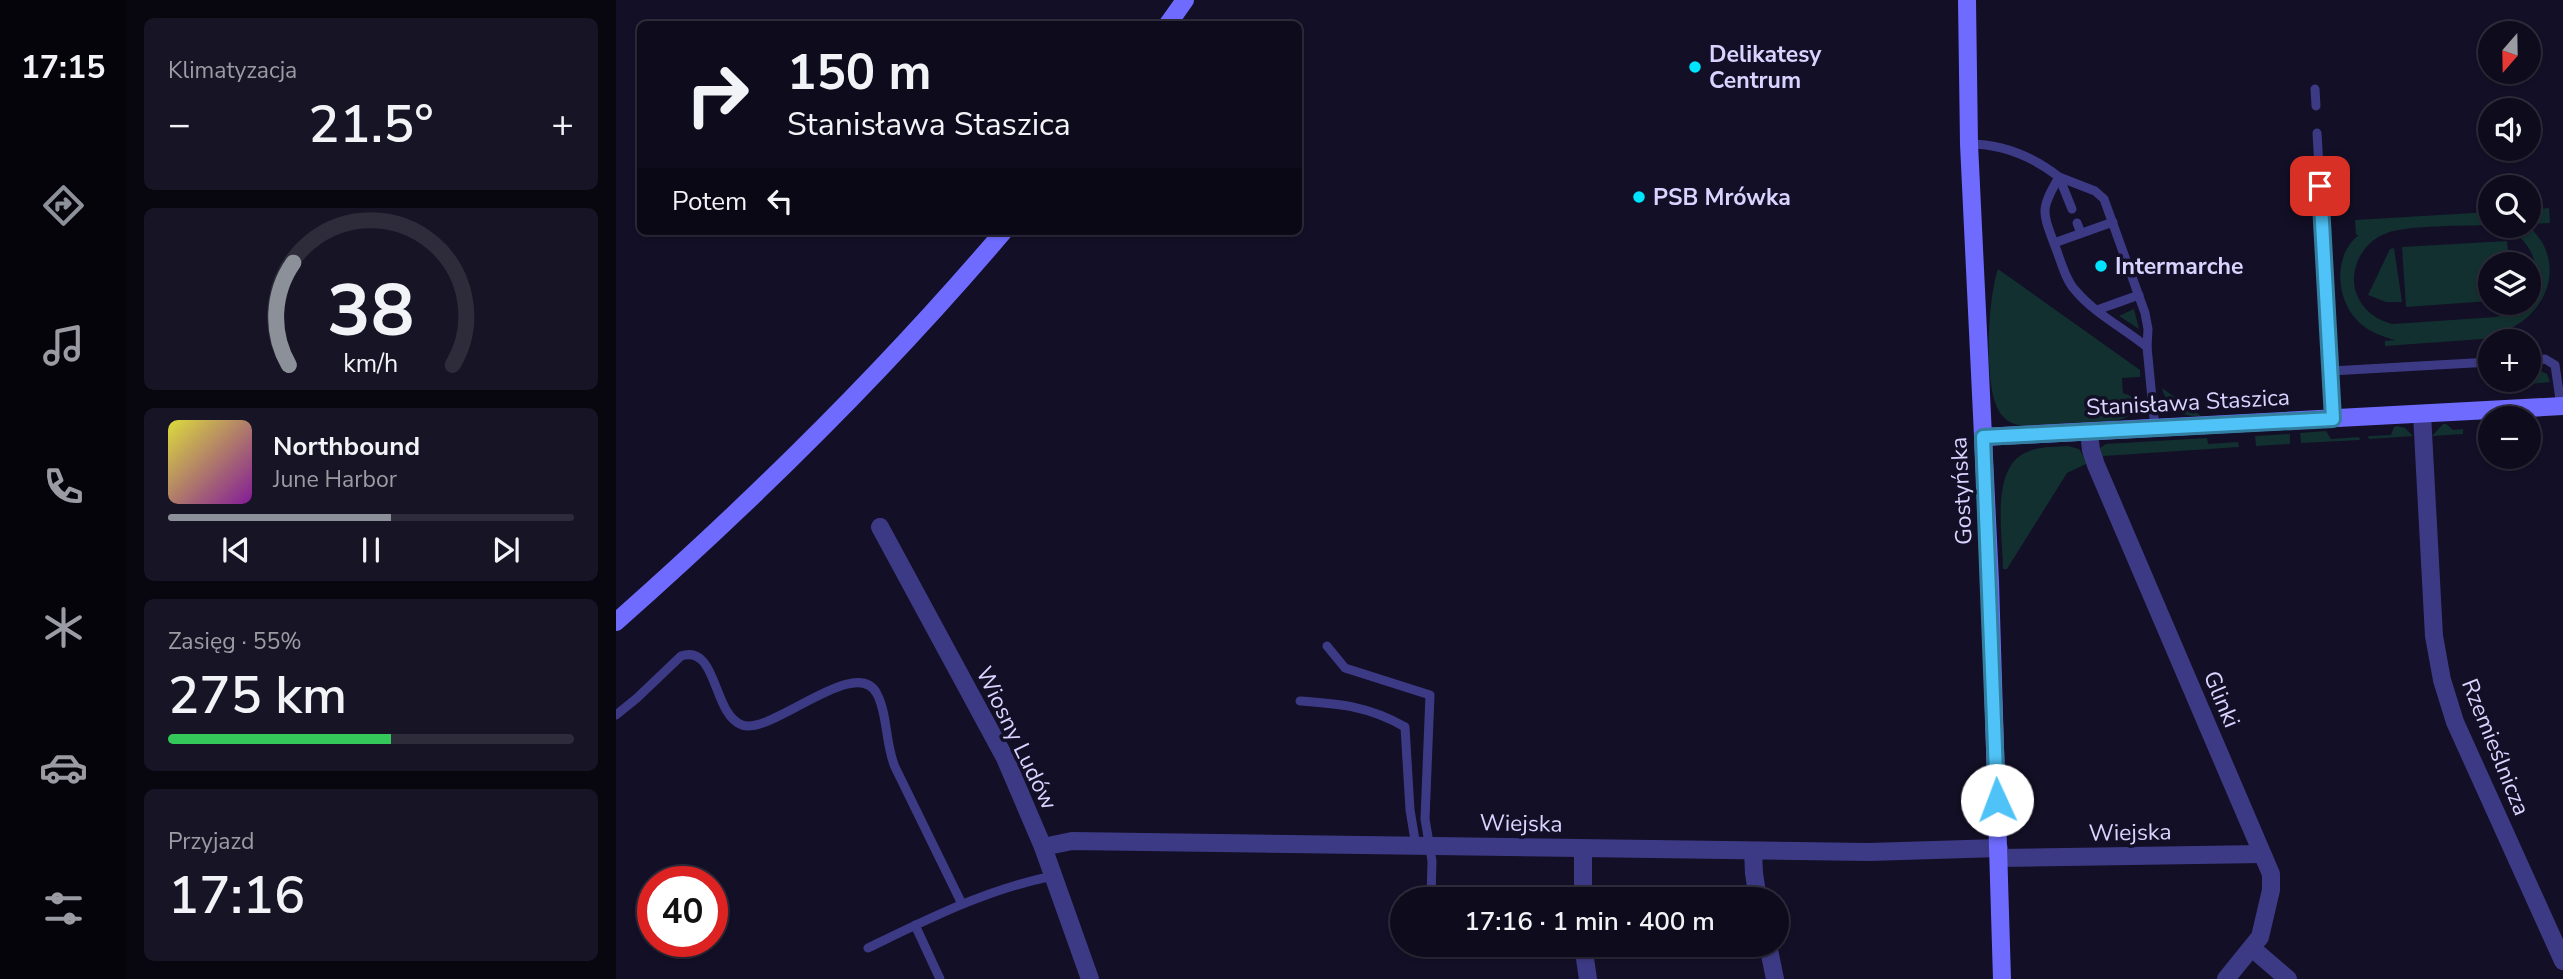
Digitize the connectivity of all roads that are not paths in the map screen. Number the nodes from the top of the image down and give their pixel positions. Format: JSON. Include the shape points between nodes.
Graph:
{"nodes":[{"id":1,"x":1185,"y":0,"type":"edge"},
{"id":2,"x":1968,"y":0,"type":"edge"},
{"id":3,"x":1170,"y":21,"type":"edge"},
{"id":4,"x":2315,"y":89,"type":"dead end"},
{"id":5,"x":2316,"y":106,"type":"dead end"},
{"id":6,"x":2317,"y":133,"type":"dead end"},
{"id":7,"x":1969,"y":144,"type":"junction"},
{"id":8,"x":2059,"y":177,"type":"junction"},
{"id":9,"x":2072,"y":209,"type":"dead end"},
{"id":10,"x":2113,"y":222,"type":"junction"},
{"id":11,"x":2077,"y":223,"type":"dead end"},
{"id":12,"x":2081,"y":233,"type":"junction"},
{"id":13,"x":1000,"y":235,"type":"edge"},
{"id":14,"x":2054,"y":243,"type":"junction"},
{"id":15,"x":2139,"y":295,"type":"junction"},
{"id":16,"x":2097,"y":310,"type":"junction"},
{"id":17,"x":2147,"y":347,"type":"junction"},
{"id":18,"x":2541,"y":359,"type":"edge"},
{"id":19,"x":2478,"y":363,"type":"edge"},
{"id":20,"x":2331,"y":371,"type":"junction"},
{"id":21,"x":2562,"y":406,"type":"edge"},
{"id":22,"x":2422,"y":414,"type":"junction"},
{"id":23,"x":2333,"y":419,"type":"junction"},
{"id":24,"x":2155,"y":429,"type":"junction"},
{"id":25,"x":2089,"y":432,"type":"junction"},
{"id":26,"x":1983,"y":437,"type":"junction"},
{"id":27,"x":880,"y":527,"type":"dead end"},
{"id":28,"x":616,"y":622,"type":"edge"},
{"id":29,"x":1327,"y":646,"type":"dead end"},
{"id":30,"x":1300,"y":701,"type":"dead end"},
{"id":31,"x":616,"y":715,"type":"edge"},
{"id":32,"x":1422,"y":846,"type":"junction"},
{"id":33,"x":1043,"y":847,"type":"junction"},
{"id":34,"x":1583,"y":849,"type":"junction"},
{"id":35,"x":1753,"y":851,"type":"junction"},
{"id":36,"x":1999,"y":853,"type":"junction"},
{"id":37,"x":2262,"y":854,"type":"junction"},
{"id":38,"x":1053,"y":876,"type":"junction"},
{"id":39,"x":1431,"y":887,"type":"edge"},
{"id":40,"x":1583,"y":887,"type":"edge"},
{"id":41,"x":1757,"y":887,"type":"edge"},
{"id":42,"x":961,"y":904,"type":"junction"},
{"id":43,"x":915,"y":925,"type":"junction"},
{"id":44,"x":868,"y":948,"type":"dead end"},
{"id":45,"x":2253,"y":949,"type":"junction"},
{"id":46,"x":1585,"y":957,"type":"edge"},
{"id":47,"x":1770,"y":957,"type":"edge"},
{"id":48,"x":2563,"y":961,"type":"edge"},
{"id":49,"x":940,"y":979,"type":"edge"},
{"id":50,"x":1090,"y":979,"type":"edge"},
{"id":51,"x":1588,"y":979,"type":"edge"},
{"id":52,"x":1775,"y":979,"type":"edge"},
{"id":53,"x":2002,"y":979,"type":"edge"},
{"id":54,"x":2226,"y":979,"type":"edge"},
{"id":55,"x":2288,"y":979,"type":"edge"}],
"edges":[{"from":1,"to":3,"type":"main road"},
{"from":2,"to":7,"type":"main road","name":"Gostyńska"},
{"from":4,"to":5,"type":"lane"},
{"from":6,"to":20,"type":"lane"},
{"from":7,"to":8,"type":"lane","via":[[2022,154]]},
{"from":7,"to":26,"type":"main road","name":"Gostyńska"},
{"from":8,"to":9,"type":"lane"},
{"from":8,"to":10,"type":"lane","via":[[2101,195]]},
{"from":8,"to":14,"type":"lane","via":[[2044,207]]},
{"from":10,"to":12,"type":"lane"},
{"from":10,"to":15,"type":"lane"},
{"from":11,"to":12,"type":"lane"},
{"from":12,"to":14,"type":"lane"},
{"from":13,"to":28,"type":"main road","via":[[826,425]]},
{"from":14,"to":16,"type":"lane","via":[[2070,283]]},
{"from":15,"to":16,"type":"lane"},
{"from":15,"to":17,"type":"lane","via":[[2147,321]]},
{"from":16,"to":17,"type":"lane"},
{"from":17,"to":24,"type":"lane"},
{"from":18,"to":21,"type":"lane","via":[[2555,365]]},
{"from":19,"to":20,"type":"lane"},
{"from":20,"to":23,"type":"lane"},
{"from":21,"to":22,"type":"main road","name":"Stanisława Staszica"},
{"from":22,"to":23,"type":"main road","name":"Stanisława Staszica"},
{"from":22,"to":48,"type":"street","name":"Rzemieślnicza","via":[[2434,636],[2442,680],[2455,722]]},
{"from":23,"to":24,"type":"main road","name":"Stanisława Staszica"},
{"from":24,"to":25,"type":"main road","name":"Stanisława Staszica"},
{"from":25,"to":26,"type":"main road","name":"Stanisława Staszica"},
{"from":25,"to":37,"type":"street","name":"Glinki","via":[[2096,465]]},
{"from":26,"to":36,"type":"main road","name":"Gostyńska"},
{"from":27,"to":33,"type":"street","name":"Wiosny Ludów","via":[[1005,758]]},
{"from":29,"to":32,"type":"lane","via":[[1345,668],[1430,695]]},
{"from":30,"to":32,"type":"lane","via":[[1352,705],[1405,727],[1410,810]]},
{"from":31,"to":42,"type":"lane","via":[[688,654],[704,660],[730,717],[748,727],[845,684],[867,684],[877,694],[890,757]]},
{"from":32,"to":33,"type":"street","name":"Wiejska","via":[[1072,841]]},
{"from":32,"to":34,"type":"street","name":"Wiejska"},
{"from":32,"to":39,"type":"lane","via":[[1432,861]]},
{"from":33,"to":38,"type":"street","name":"Wiosny Ludów"},
{"from":34,"to":35,"type":"street","name":"Wiejska"},
{"from":34,"to":40,"type":"street"},
{"from":35,"to":36,"type":"street","name":"Wiejska"},
{"from":35,"to":41,"type":"street"},
{"from":36,"to":37,"type":"street","name":"Wiejska"},
{"from":36,"to":53,"type":"main road","name":"Gostyńska"},
{"from":37,"to":45,"type":"street","name":"Glinki","via":[[2272,884],[2263,930]]},
{"from":38,"to":42,"type":"lane"},
{"from":38,"to":50,"type":"street","name":"Wiosny Ludów"},
{"from":42,"to":43,"type":"lane"},
{"from":43,"to":44,"type":"lane"},
{"from":43,"to":49,"type":"lane"},
{"from":45,"to":54,"type":"street","name":"Glinki"},
{"from":45,"to":55,"type":"street"},
{"from":46,"to":51,"type":"street"},
{"from":47,"to":52,"type":"street"}]}
